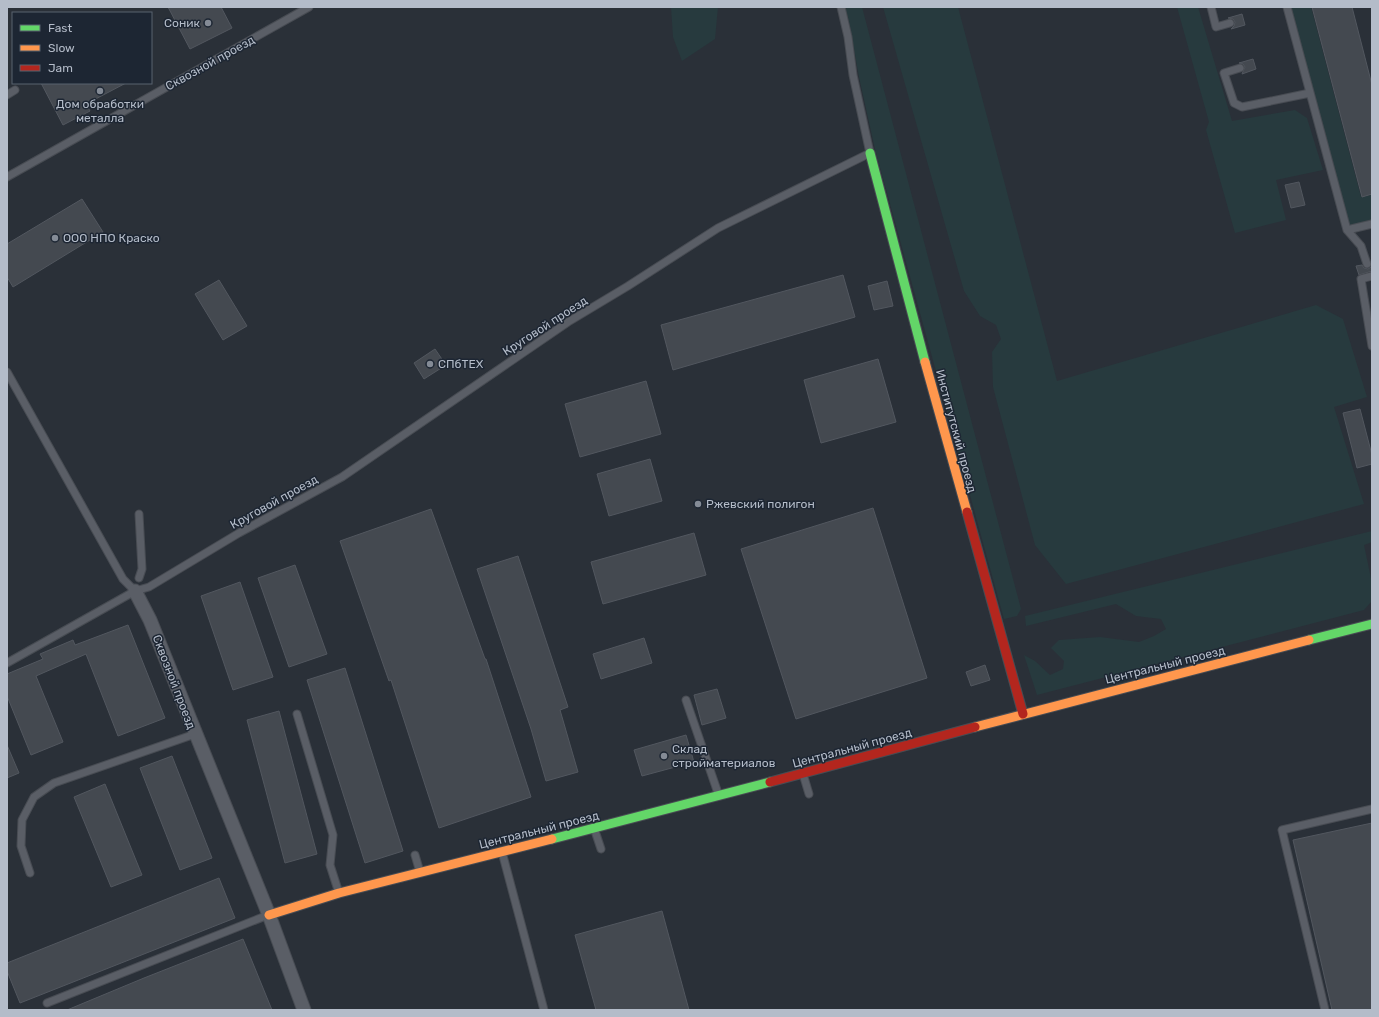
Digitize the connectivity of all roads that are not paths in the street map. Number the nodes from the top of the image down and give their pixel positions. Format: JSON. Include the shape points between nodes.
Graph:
{"nodes":[{"id":1,"x":309,"y":7,"type":"edge"},
{"id":2,"x":840,"y":7,"type":"edge"},
{"id":3,"x":1211,"y":7,"type":"edge"},
{"id":4,"x":1287,"y":7,"type":"edge"},
{"id":5,"x":1230,"y":23,"type":"dead end"},
{"id":6,"x":1240,"y":68,"type":"dead end"},
{"id":7,"x":15,"y":90,"type":"dead end"},
{"id":8,"x":1310,"y":93,"type":"junction"},
{"id":9,"x":7,"y":95,"type":"edge"},
{"id":10,"x":870,"y":153,"type":"junction"},
{"id":11,"x":7,"y":177,"type":"edge"},
{"id":12,"x":1372,"y":224,"type":"edge"},
{"id":13,"x":1347,"y":230,"type":"junction"},
{"id":14,"x":1367,"y":264,"type":"dead end"},
{"id":15,"x":1372,"y":276,"type":"edge"},
{"id":16,"x":1372,"y":346,"type":"edge"},
{"id":17,"x":7,"y":372,"type":"edge"},
{"id":18,"x":140,"y":514,"type":"dead end"},
{"id":19,"x":139,"y":578,"type":"dead end"},
{"id":20,"x":135,"y":591,"type":"junction"},
{"id":21,"x":1372,"y":624,"type":"edge"},
{"id":22,"x":7,"y":663,"type":"edge"},
{"id":23,"x":686,"y":700,"type":"dead end"},
{"id":24,"x":297,"y":714,"type":"dead end"},
{"id":25,"x":1023,"y":714,"type":"junction"},
{"id":26,"x":195,"y":734,"type":"junction"},
{"id":27,"x":803,"y":774,"type":"junction"},
{"id":28,"x":809,"y":794,"type":"dead end"},
{"id":29,"x":719,"y":796,"type":"junction"},
{"id":30,"x":1372,"y":809,"type":"edge"},
{"id":31,"x":594,"y":828,"type":"junction"},
{"id":32,"x":601,"y":849,"type":"dead end"},
{"id":33,"x":502,"y":852,"type":"junction"},
{"id":34,"x":415,"y":855,"type":"dead end"},
{"id":35,"x":420,"y":872,"type":"junction"},
{"id":36,"x":30,"y":873,"type":"dead end"},
{"id":37,"x":339,"y":893,"type":"junction"},
{"id":38,"x":269,"y":915,"type":"junction"},
{"id":39,"x":47,"y":1003,"type":"dead end"},
{"id":40,"x":304,"y":1010,"type":"edge"},
{"id":41,"x":544,"y":1010,"type":"edge"},
{"id":42,"x":1325,"y":1010,"type":"edge"}],
"edges":[{"from":1,"to":11,"type":"lane","name":"Сквозной проезд"},
{"from":2,"to":10,"type":"lane"},
{"from":3,"to":5,"type":"lane","via":[[1216,27]]},
{"from":4,"to":8,"type":"lane"},
{"from":6,"to":8,"type":"lane","via":[[1224,73],[1234,103],[1242,107]]},
{"from":7,"to":9,"type":"lane"},
{"from":8,"to":13,"type":"lane"},
{"from":10,"to":20,"type":"lane","name":"Круговой проезд","via":[[718,228],[568,322],[342,477],[149,587]]},
{"from":10,"to":25,"type":"street","name":"Институтский проезд","via":[[924,371]]},
{"from":12,"to":13,"type":"lane"},
{"from":13,"to":14,"type":"lane","via":[[1361,246]]},
{"from":15,"to":16,"type":"lane","via":[[1360,279]]},
{"from":17,"to":20,"type":"lane","name":"Сквозной проезд","via":[[123,579]]},
{"from":18,"to":19,"type":"lane","via":[[142,569]]},
{"from":20,"to":22,"type":"lane","name":"Круговой проезд"},
{"from":20,"to":26,"type":"street","name":"Сквозной проезд","via":[[150,620]]},
{"from":21,"to":25,"type":"street","name":"Центральный проезд"},
{"from":23,"to":29,"type":"lane"},
{"from":24,"to":37,"type":"lane","via":[[332,835],[330,866]]},
{"from":25,"to":27,"type":"street","name":"Центральный проезд"},
{"from":26,"to":36,"type":"lane","via":[[54,783],[34,797],[22,820],[20,846]]},
{"from":26,"to":38,"type":"street","name":"Сквозной проезд"},
{"from":27,"to":28,"type":"lane"},
{"from":27,"to":29,"type":"street","name":"Центральный проезд"},
{"from":29,"to":31,"type":"street","name":"Центральный проезд"},
{"from":30,"to":42,"type":"lane","via":[[1282,830]]},
{"from":31,"to":32,"type":"lane"},
{"from":31,"to":33,"type":"street","name":"Центральный проезд"},
{"from":33,"to":35,"type":"street","name":"Центральный проезд"},
{"from":33,"to":41,"type":"lane"},
{"from":34,"to":35,"type":"lane"},
{"from":35,"to":37,"type":"street","name":"Центральный проезд"},
{"from":37,"to":38,"type":"street","name":"Центральный проезд"},
{"from":38,"to":39,"type":"lane"},
{"from":38,"to":40,"type":"street","name":"Сквозной проезд"}]}
